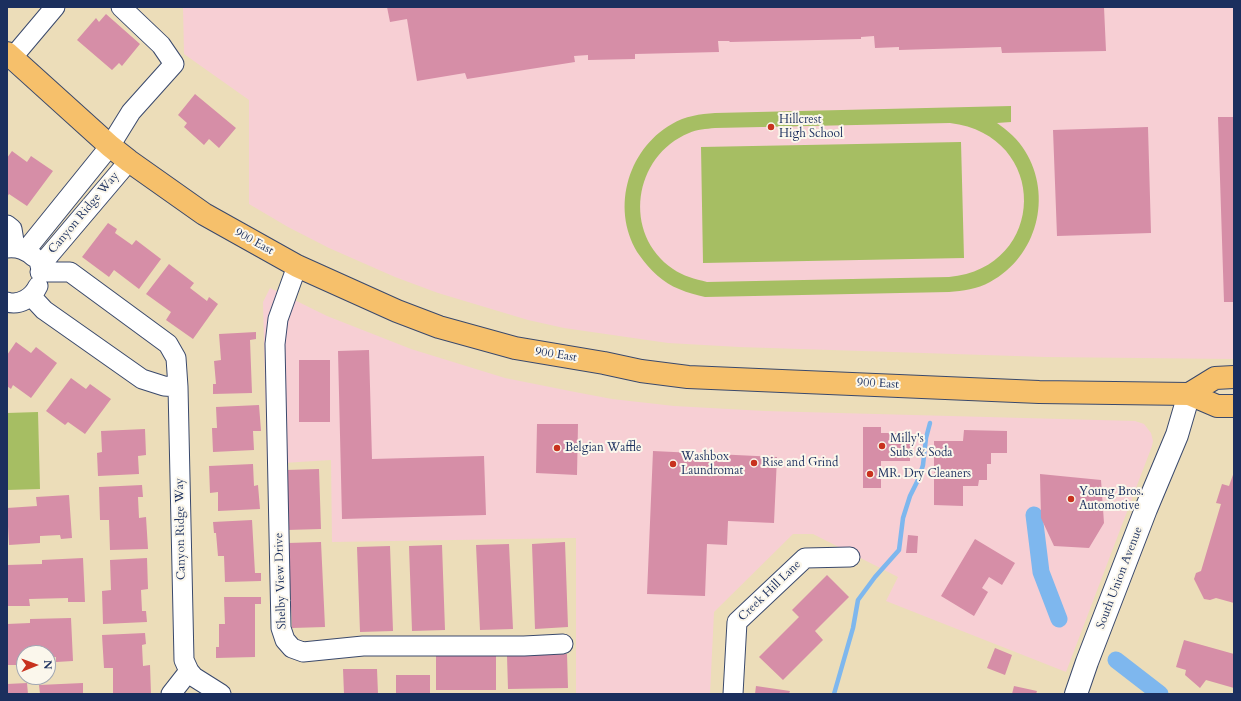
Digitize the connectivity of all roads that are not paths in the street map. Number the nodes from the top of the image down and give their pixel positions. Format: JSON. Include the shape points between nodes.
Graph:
{"nodes":[{"id":1,"x":55,"y":7,"type":"edge"},
{"id":2,"x":121,"y":7,"type":"edge"},
{"id":3,"x":9,"y":56,"type":"edge"},
{"id":4,"x":110,"y":146,"type":"junction"},
{"id":5,"x":129,"y":161,"type":"junction"},
{"id":6,"x":7,"y":225,"type":"edge"},
{"id":7,"x":16,"y":248,"type":"edge"},
{"id":8,"x":297,"y":266,"type":"junction"},
{"id":9,"x":40,"y":269,"type":"junction"},
{"id":10,"x":31,"y":296,"type":"junction"},
{"id":11,"x":7,"y":302,"type":"edge"},
{"id":12,"x":1234,"y":377,"type":"edge"},
{"id":13,"x":178,"y":387,"type":"junction"},
{"id":14,"x":1189,"y":394,"type":"junction"},
{"id":15,"x":1234,"y":406,"type":"edge"},
{"id":16,"x":850,"y":557,"type":"dead end"},
{"id":17,"x":563,"y":644,"type":"dead end"},
{"id":18,"x":189,"y":671,"type":"junction"},
{"id":19,"x":171,"y":694,"type":"edge"},
{"id":20,"x":221,"y":694,"type":"edge"},
{"id":21,"x":733,"y":694,"type":"edge"},
{"id":22,"x":1076,"y":694,"type":"edge"}],
"edges":[{"from":1,"to":3,"type":"street"},
{"from":2,"to":4,"type":"street","name":"Canyon Ridge Way","via":[[161,44],[174,64],[131,112]]},
{"from":3,"to":4,"type":"main road","name":"900 East"},
{"from":4,"to":5,"type":"main road","name":"900 East"},
{"from":4,"to":7,"type":"street","name":"Canyon Ridge Way"},
{"from":5,"to":8,"type":"main road","name":"900 East","via":[[204,214]]},
{"from":5,"to":9,"type":"street","name":"Canyon Ridge Way"},
{"from":6,"to":7,"type":"street","via":[[12,229]]},
{"from":7,"to":9,"type":"street","name":"Canyon Ridge Way","via":[[34,257]]},
{"from":8,"to":14,"type":"main road","name":"900 East","via":[[439,327],[515,348],[641,371],[688,377],[1039,392]]},
{"from":8,"to":17,"type":"street","name":"Shelby View Drive","via":[[278,319],[275,344],[281,628],[285,640],[292,648],[303,652],[363,646]]},
{"from":9,"to":10,"type":"street","name":"Canyon Ridge Way","via":[[38,288]]},
{"from":9,"to":13,"type":"street","name":"Canyon Ridge Way","via":[[70,272],[168,344],[176,358]]},
{"from":10,"to":11,"type":"street","via":[[21,302]]},
{"from":10,"to":13,"type":"street","via":[[44,310],[142,380]]},
{"from":12,"to":14,"type":"main road","via":[[1215,378]]},
{"from":13,"to":18,"type":"street","name":"Canyon Ridge Way","via":[[184,660]]},
{"from":14,"to":15,"type":"main road","name":"900 East","via":[[1217,406]]},
{"from":14,"to":22,"type":"street","name":"South Union Avenue","via":[[1177,435]]},
{"from":16,"to":21,"type":"street","name":"Creek Hill Lane","via":[[805,558],[737,622]]},
{"from":18,"to":19,"type":"street"},
{"from":18,"to":20,"type":"street"}]}
